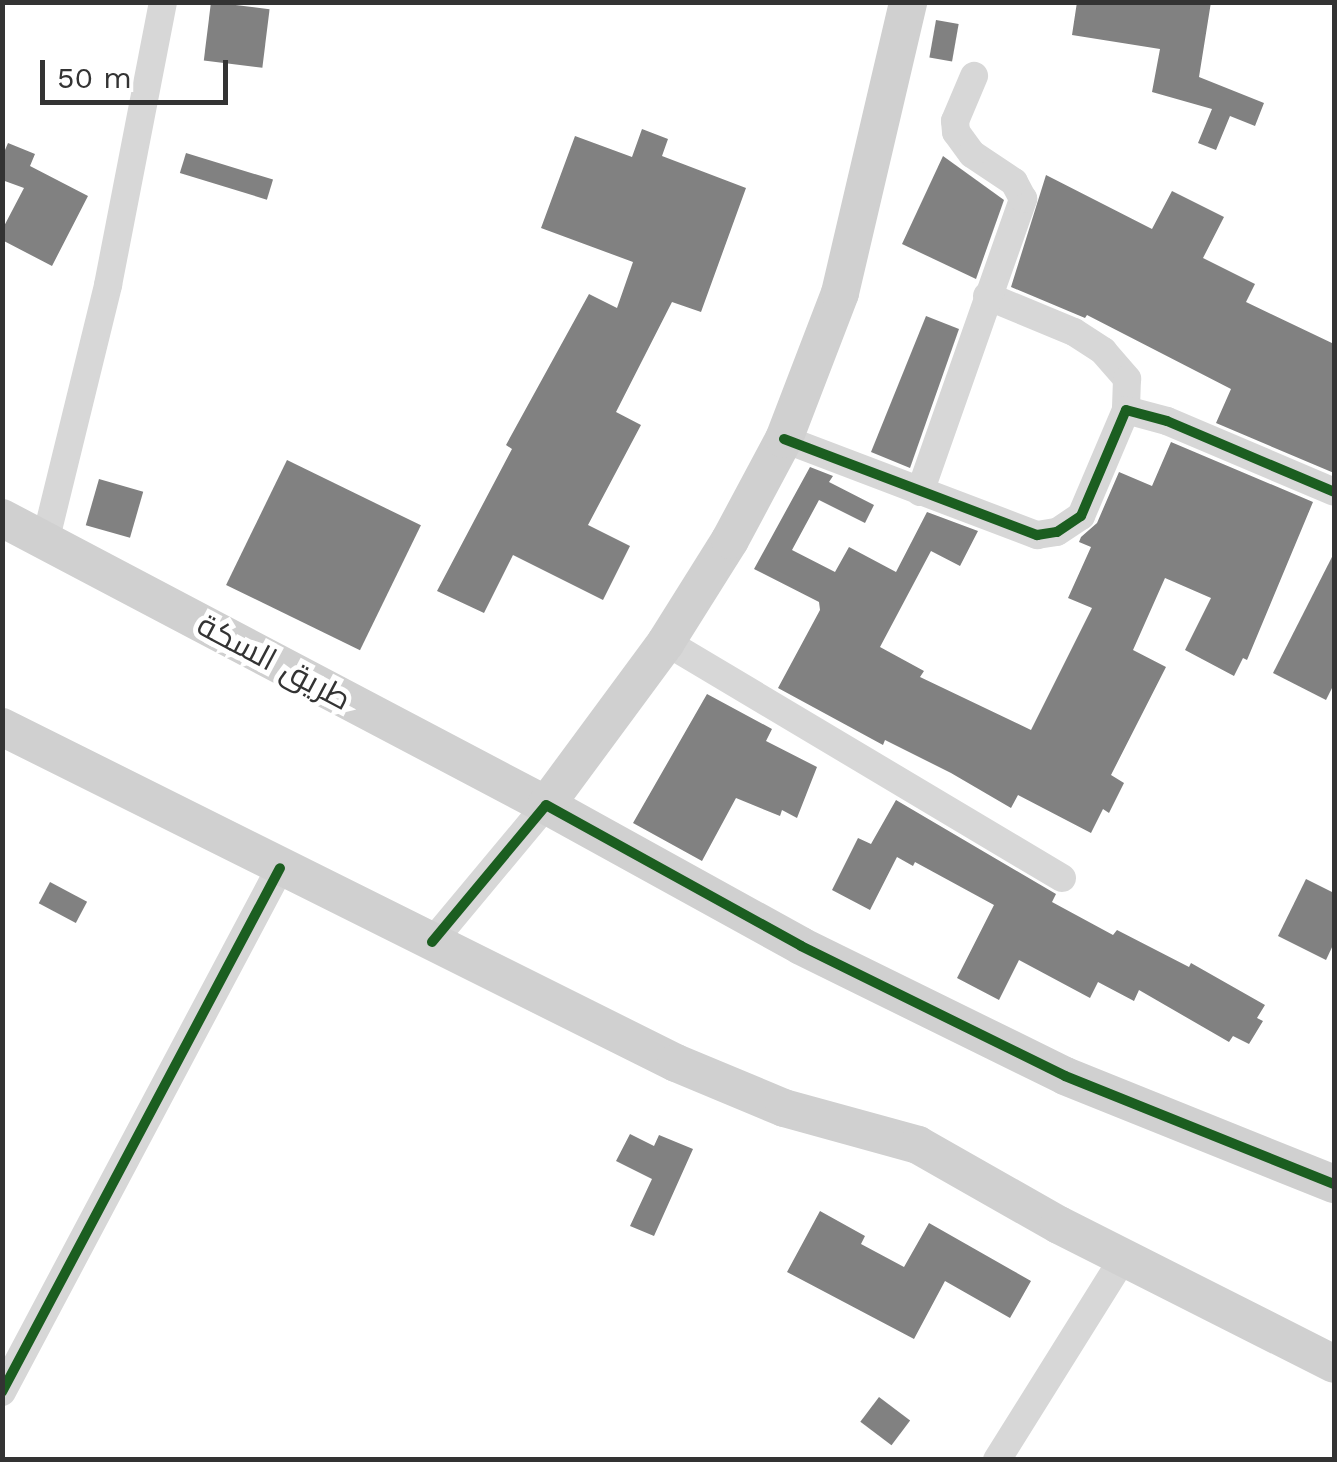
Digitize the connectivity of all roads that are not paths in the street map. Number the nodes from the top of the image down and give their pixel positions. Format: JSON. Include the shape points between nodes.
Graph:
{"nodes":[{"id":1,"x":163,"y":2,"type":"edge"},
{"id":2,"x":905,"y":3,"type":"edge"},
{"id":3,"x":974,"y":76,"type":"dead end"},
{"id":4,"x":987,"y":296,"type":"junction"},
{"id":5,"x":1126,"y":410,"type":"junction"},
{"id":6,"x":784,"y":439,"type":"junction"},
{"id":7,"x":920,"y":492,"type":"junction"},
{"id":8,"x":1334,"y":492,"type":"edge"},
{"id":9,"x":2,"y":518,"type":"edge"},
{"id":10,"x":46,"y":542,"type":"junction"},
{"id":11,"x":666,"y":642,"type":"junction"},
{"id":12,"x":2,"y":727,"type":"edge"},
{"id":13,"x":546,"y":805,"type":"junction"},
{"id":14,"x":280,"y":868,"type":"junction"},
{"id":15,"x":1062,"y":878,"type":"dead end"},
{"id":16,"x":432,"y":942,"type":"junction"},
{"id":17,"x":1334,"y":1184,"type":"edge"},
{"id":18,"x":1124,"y":1257,"type":"junction"},
{"id":19,"x":1334,"y":1364,"type":"edge"},
{"id":20,"x":2,"y":1392,"type":"edge"},
{"id":21,"x":997,"y":1460,"type":"edge"}],
"edges":[{"from":1,"to":10,"type":"street","via":[[100,319]]},
{"from":2,"to":6,"type":"main road","via":[[840,292]]},
{"from":3,"to":4,"type":"street","via":[[956,132],[972,154],[1014,182],[1023,199]]},
{"from":4,"to":5,"type":"street","via":[[1103,351],[1127,379]]},
{"from":4,"to":7,"type":"street"},
{"from":5,"to":7,"type":"street","via":[[1081,516],[1057,532],[1012,528]]},
{"from":5,"to":8,"type":"street"},
{"from":6,"to":7,"type":"street"},
{"from":6,"to":11,"type":"main road"},
{"from":9,"to":10,"type":"main road","name":"طريق السكة"},
{"from":10,"to":13,"type":"main road","name":"طريق السكة"},
{"from":11,"to":13,"type":"main road"},
{"from":11,"to":15,"type":"street"},
{"from":12,"to":14,"type":"main road"},
{"from":13,"to":16,"type":"street"},
{"from":13,"to":17,"type":"main road","name":"طريق السكة","via":[[801,946],[1065,1076]]},
{"from":14,"to":16,"type":"main road"},
{"from":14,"to":20,"type":"street"},
{"from":16,"to":18,"type":"main road","via":[[676,1063],[784,1108],[918,1145]]},
{"from":18,"to":19,"type":"main road"},
{"from":18,"to":21,"type":"street"}]}
